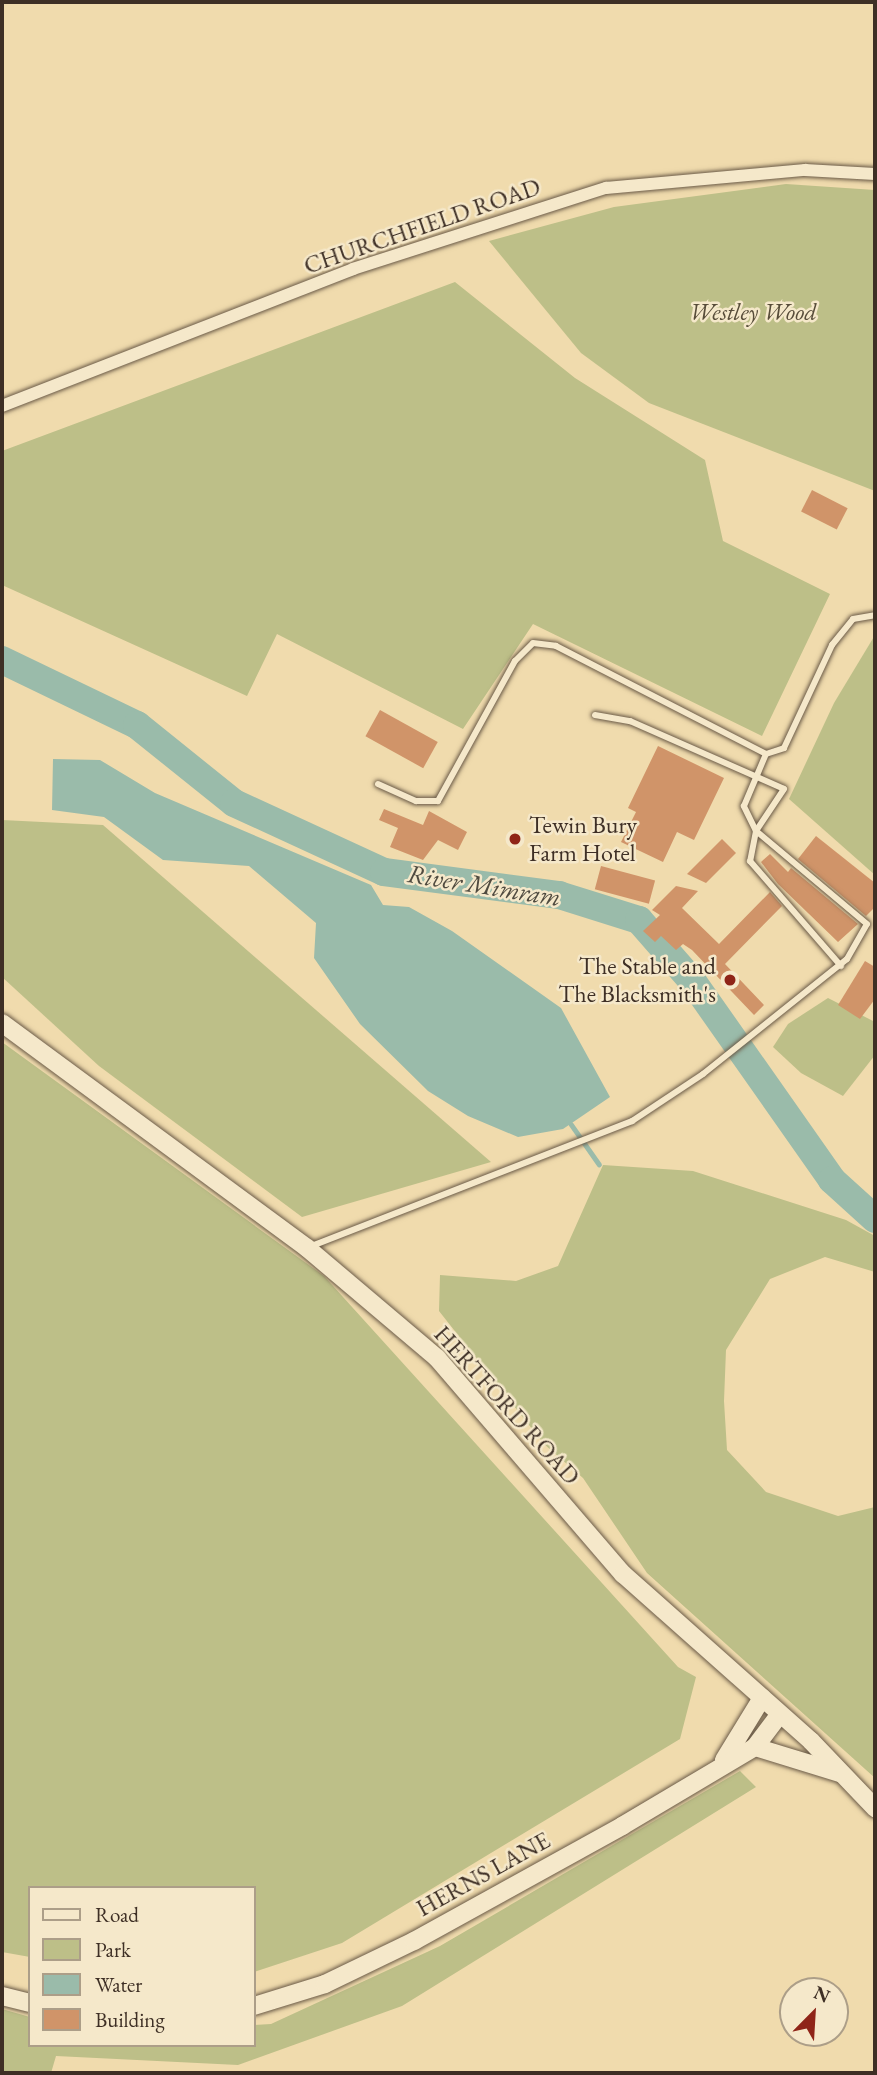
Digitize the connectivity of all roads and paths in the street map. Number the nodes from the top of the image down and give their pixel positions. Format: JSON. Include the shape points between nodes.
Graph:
{"nodes":[{"id":1,"x":875,"y":174,"type":"edge"},
{"id":2,"x":2,"y":406,"type":"edge"},
{"id":3,"x":875,"y":615,"type":"edge"},
{"id":4,"x":595,"y":715,"type":"dead end"},
{"id":5,"x":766,"y":754,"type":"junction"},
{"id":6,"x":754,"y":778,"type":"junction"},
{"id":7,"x":378,"y":783,"type":"dead end"},
{"id":8,"x":756,"y":831,"type":"junction"},
{"id":9,"x":842,"y":966,"type":"junction"},
{"id":10,"x":2,"y":1023,"type":"edge"},
{"id":11,"x":307,"y":1248,"type":"junction"},
{"id":12,"x":762,"y":1698,"type":"junction"},
{"id":13,"x":780,"y":1714,"type":"junction"},
{"id":14,"x":755,"y":1747,"type":"junction"},
{"id":15,"x":724,"y":1759,"type":"junction"},
{"id":16,"x":846,"y":1776,"type":"junction"},
{"id":17,"x":875,"y":1808,"type":"edge"},
{"id":18,"x":2,"y":1996,"type":"edge"},
{"id":19,"x":28,"y":2002,"type":"edge"},
{"id":20,"x":256,"y":2005,"type":"edge"}],
"edges":[{"from":1,"to":2,"type":"street","name":"CHURCHFIELD ROAD","via":[[805,170],[606,188],[353,269]]},
{"from":3,"to":5,"type":"lane","via":[[853,619],[832,645],[784,748]]},
{"from":4,"to":6,"type":"lane","via":[[629,721]]},
{"from":5,"to":6,"type":"lane"},
{"from":5,"to":7,"type":"lane","via":[[556,646],[533,643],[515,661],[438,802],[416,801]]},
{"from":6,"to":8,"type":"lane","via":[[744,806]]},
{"from":6,"to":8,"type":"lane","via":[[784,789]]},
{"from":8,"to":9,"type":"lane","via":[[750,861]]},
{"from":8,"to":9,"type":"lane","via":[[867,924]]},
{"from":9,"to":11,"type":"lane","via":[[680,1091],[591,1141]]},
{"from":10,"to":11,"type":"main road","name":"HERTFORD ROAD"},
{"from":11,"to":12,"type":"main road","name":"HERTFORD ROAD","via":[[437,1358],[623,1574]]},
{"from":12,"to":13,"type":"main road","name":"HERTFORD ROAD"},
{"from":12,"to":15,"type":"main road","name":"HERNS LANE"},
{"from":13,"to":14,"type":"main road"},
{"from":13,"to":16,"type":"main road","name":"HERTFORD ROAD"},
{"from":14,"to":15,"type":"main road","name":"HERNS LANE"},
{"from":14,"to":16,"type":"main road"},
{"from":15,"to":20,"type":"main road","name":"HERNS LANE","via":[[622,1826],[414,1941],[325,1984]]},
{"from":16,"to":17,"type":"main road","name":"HERTFORD ROAD"},
{"from":18,"to":19,"type":"main road"}]}
